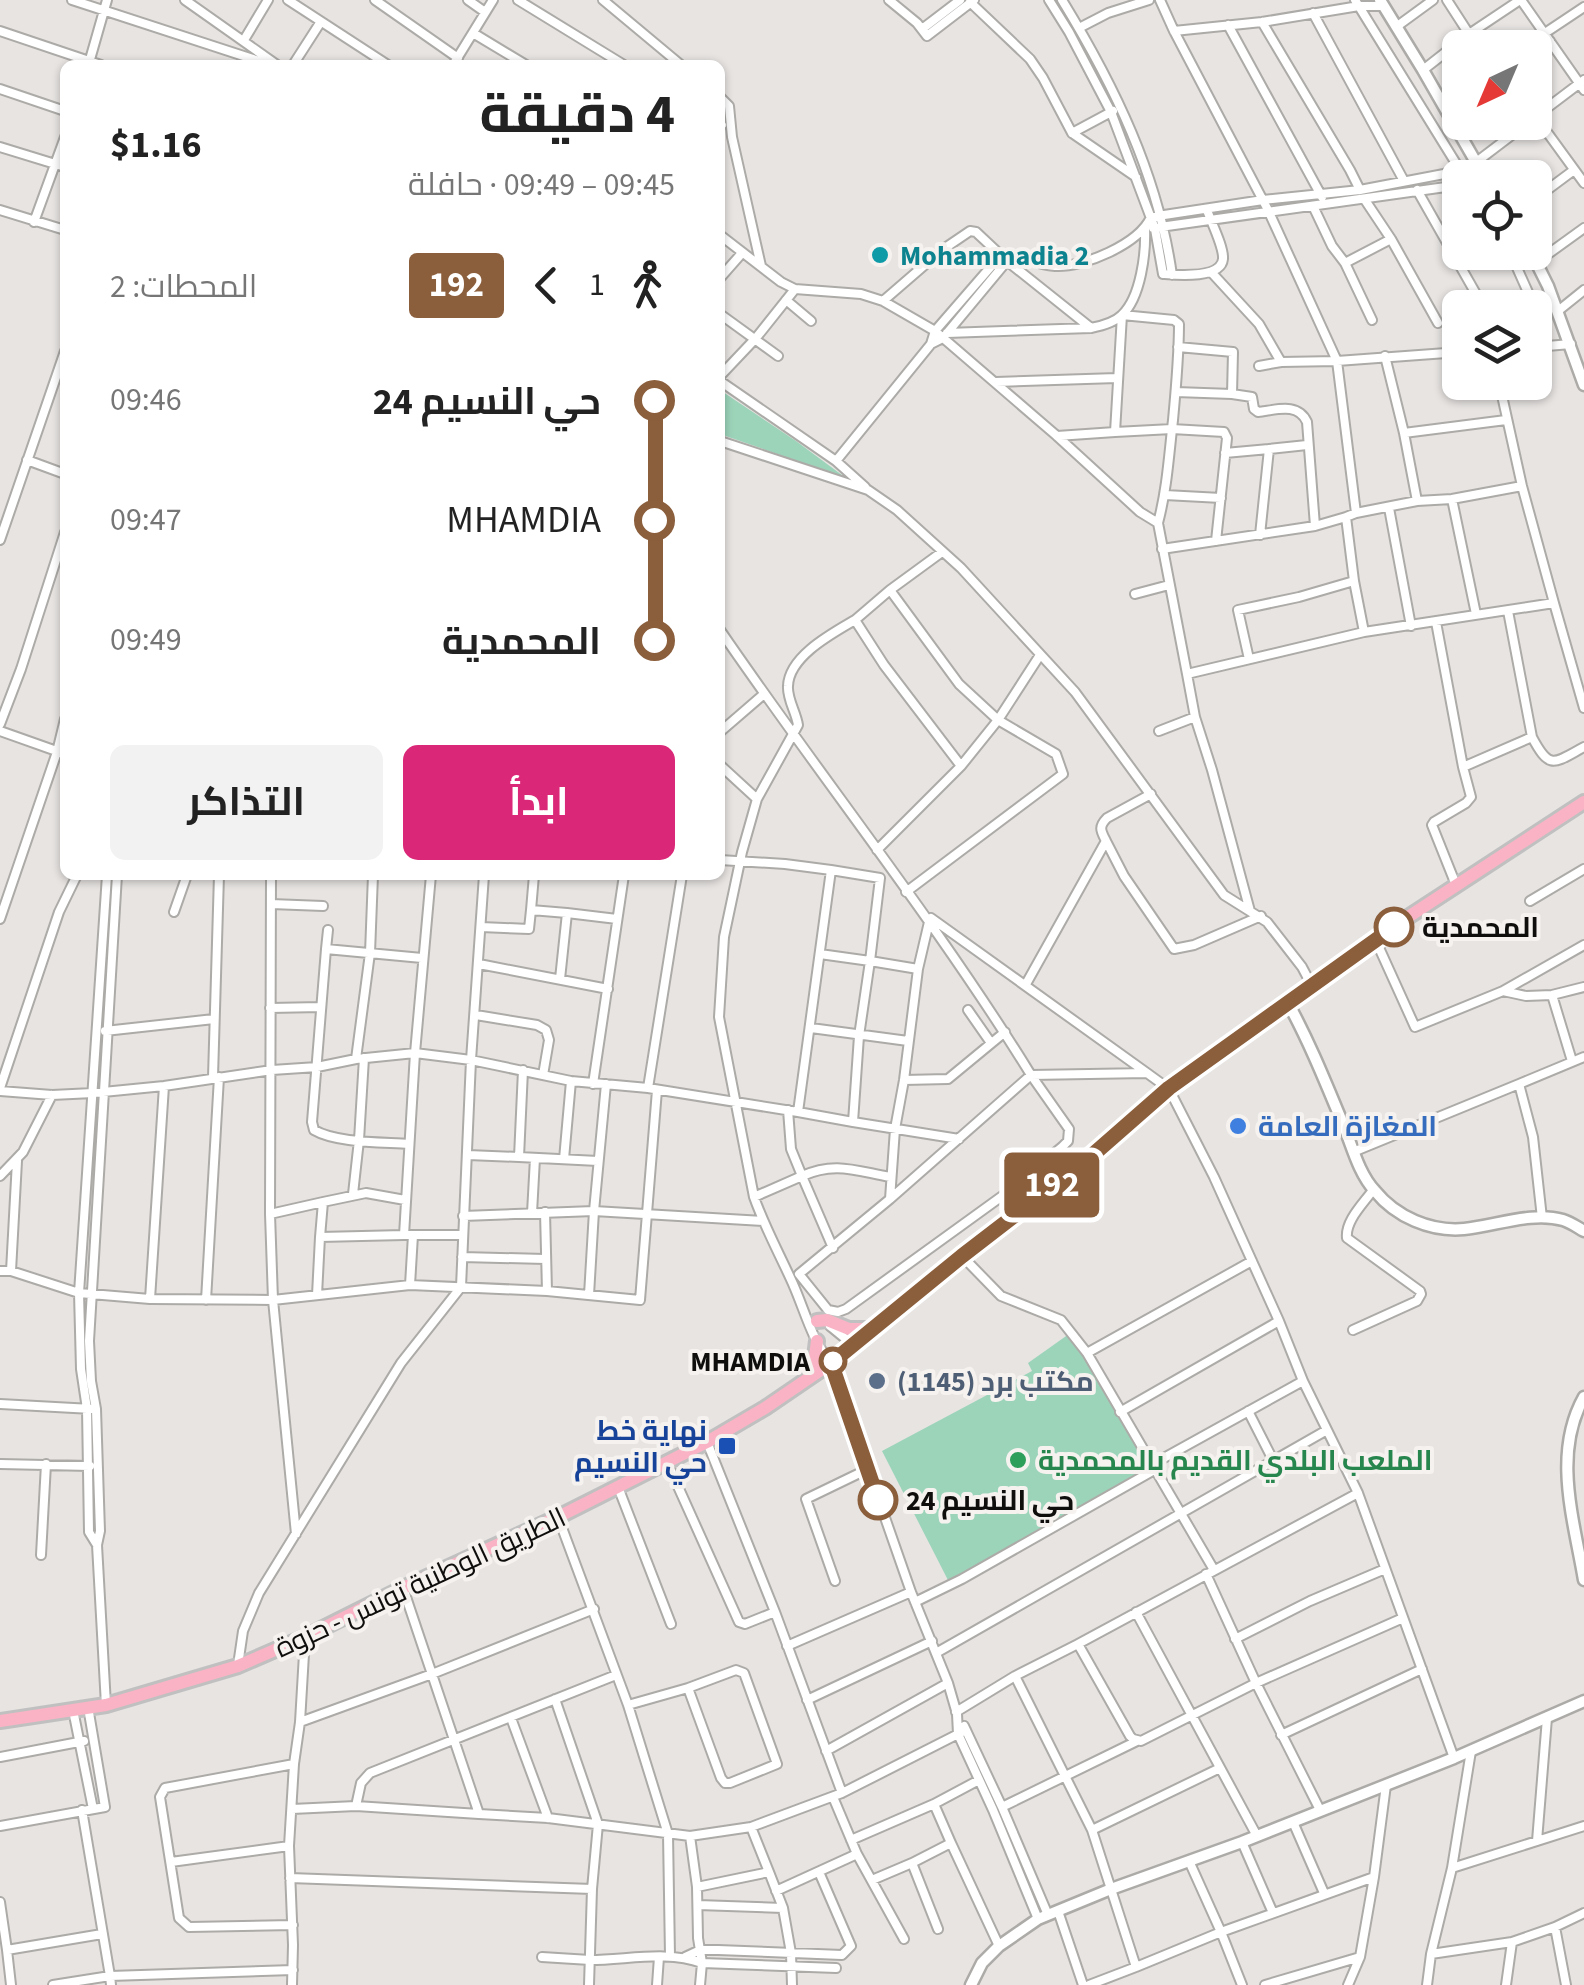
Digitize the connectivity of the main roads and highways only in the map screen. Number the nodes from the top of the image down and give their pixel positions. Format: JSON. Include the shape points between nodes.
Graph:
{"nodes":[{"id":1,"x":1584,"y":802,"type":"edge"},
{"id":2,"x":812,"y":1319,"type":"road end"},
{"id":3,"x":871,"y":1330,"type":"junction"},
{"id":4,"x":817,"y":1341,"type":"road end"},
{"id":5,"x":807,"y":1380,"type":"junction"},
{"id":6,"x":0,"y":1722,"type":"edge"}],
"edges":[{"from":1,"to":3,"type":"main road","name":"الطريق الوطنية تونس - حزوة","via":[[1169,1088]]},
{"from":2,"to":3,"type":"main road"},
{"from":3,"to":5,"type":"main road","name":"الطريق الوطنية تونس - حزوة"},
{"from":4,"to":5,"type":"main road"},
{"from":5,"to":6,"type":"main road","name":"الطريق الوطنية تونس - حزوة","via":[[668,1462],[238,1666],[106,1705]]}]}
